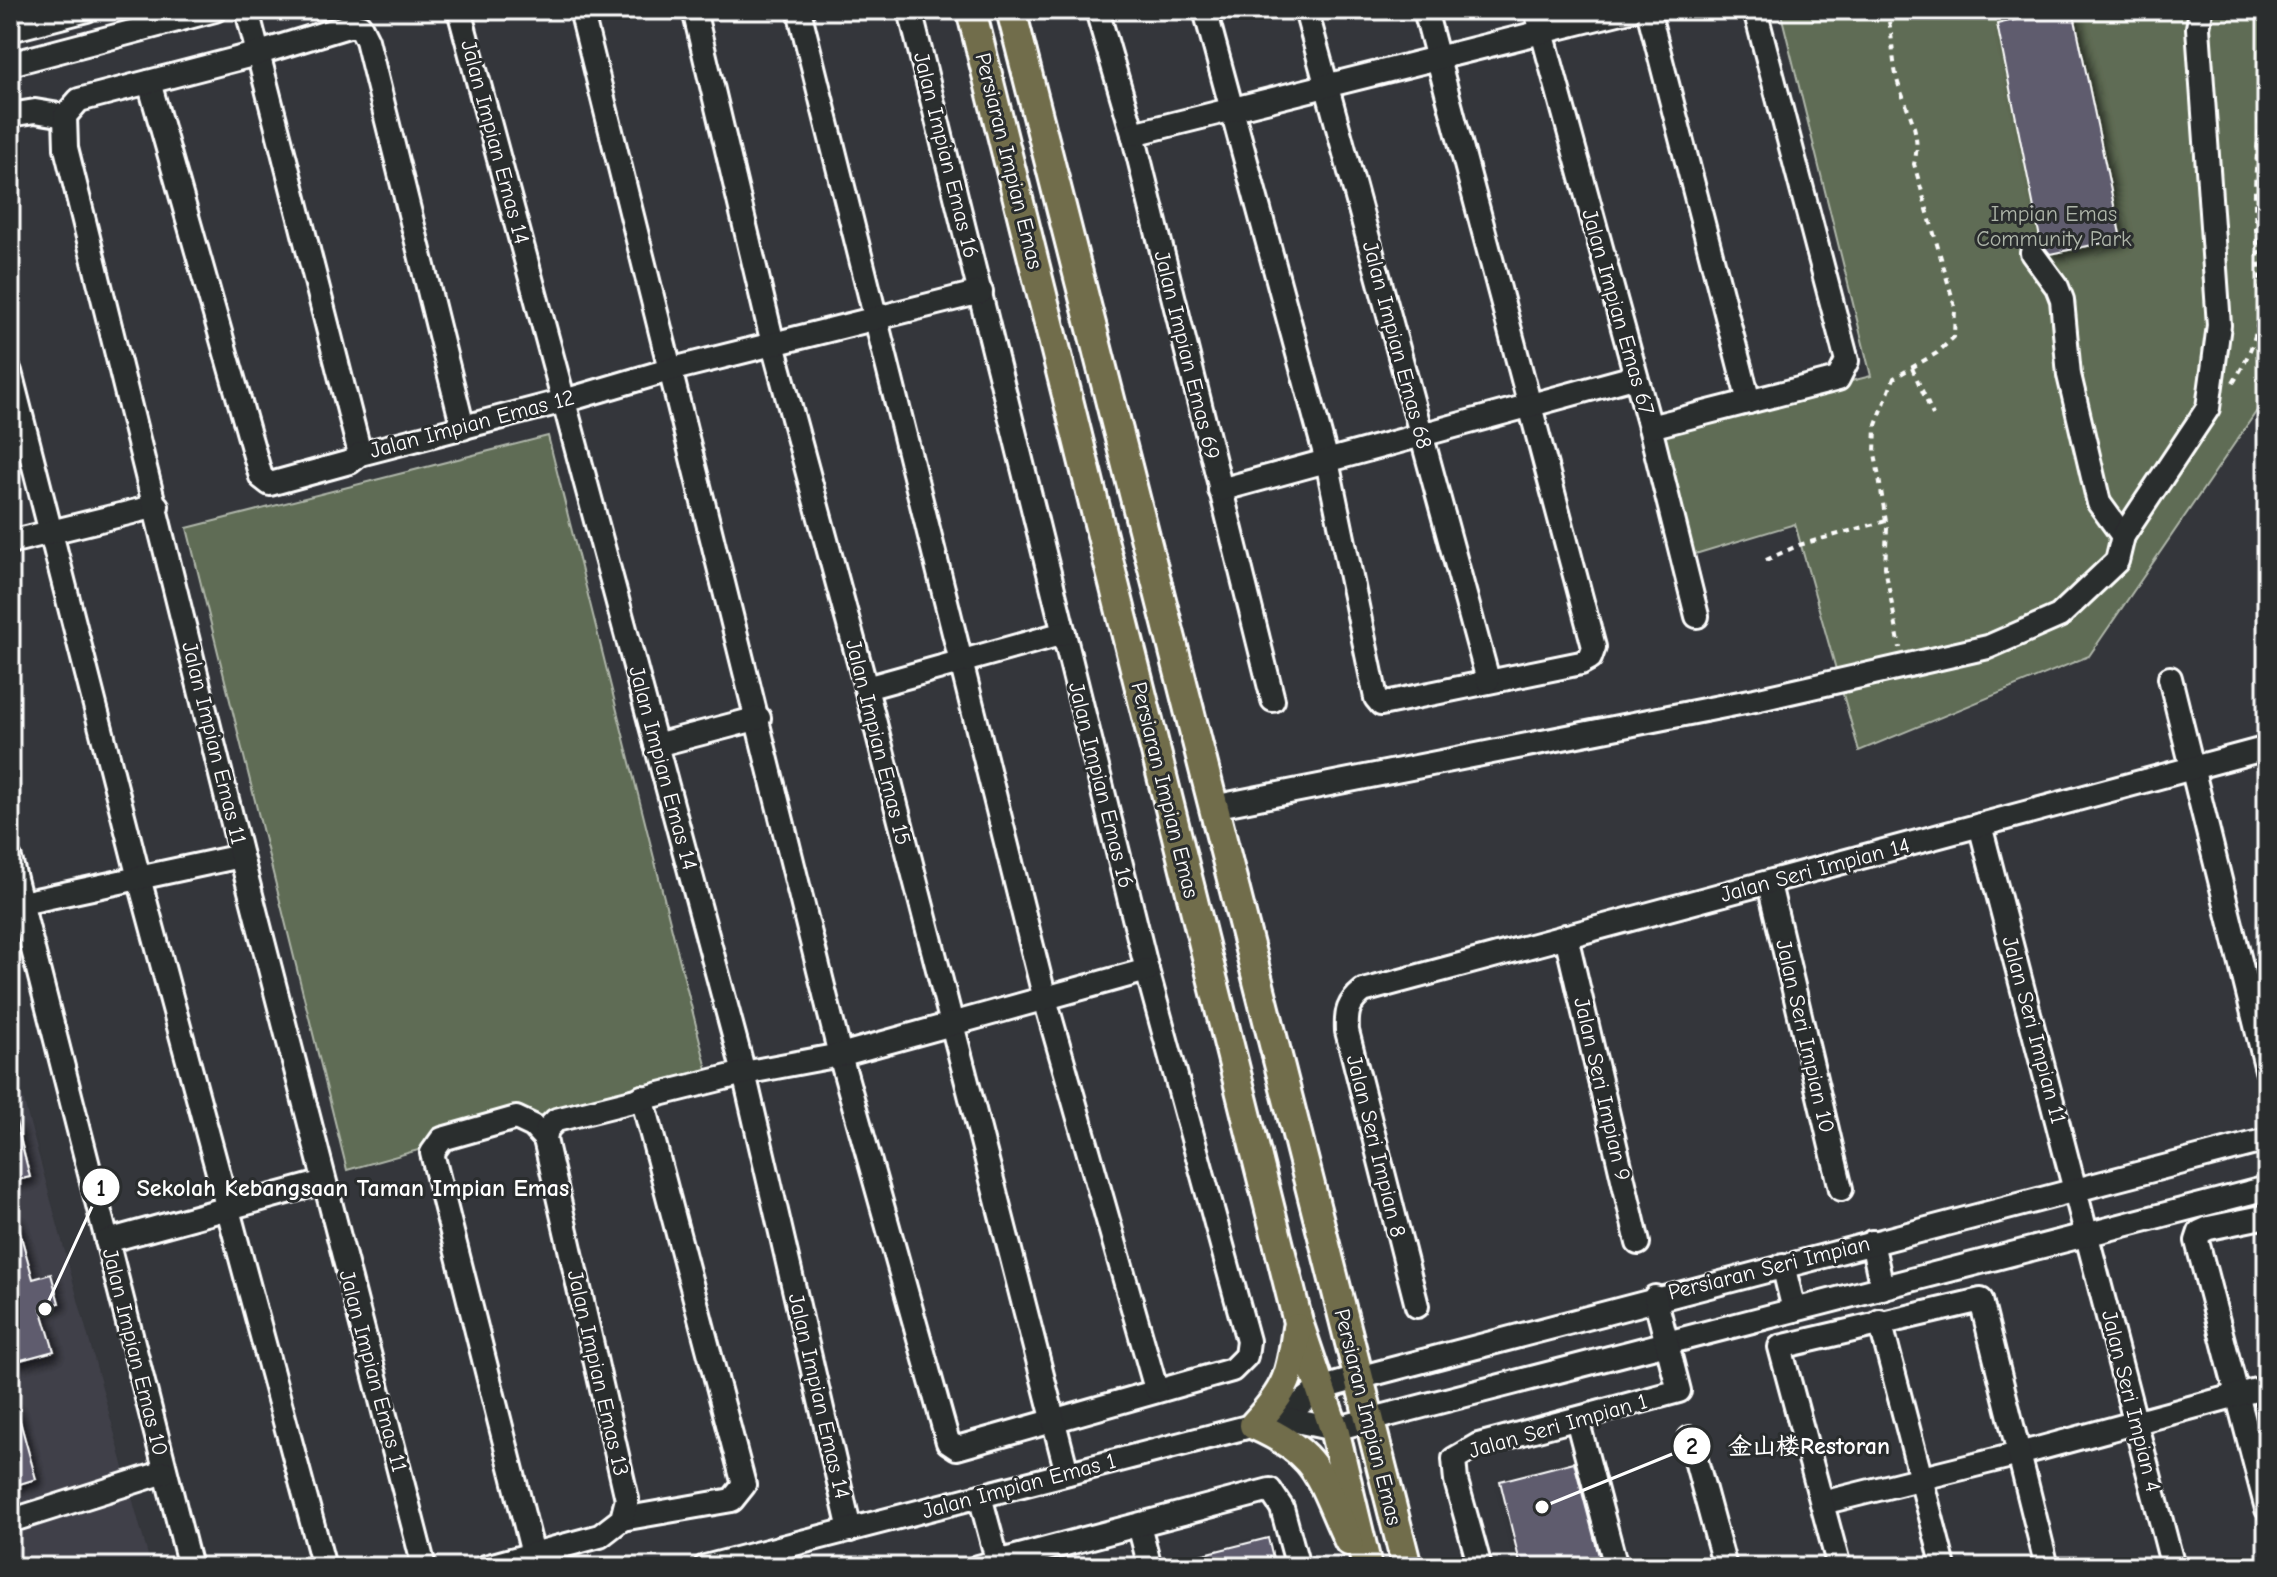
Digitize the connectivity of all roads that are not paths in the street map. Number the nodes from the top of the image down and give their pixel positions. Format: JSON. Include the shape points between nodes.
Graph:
{"nodes":[{"id":1,"x":87,"y":10,"type":"edge"},
{"id":2,"x":215,"y":10,"type":"edge"},
{"id":3,"x":247,"y":10,"type":"edge"},
{"id":4,"x":459,"y":10,"type":"edge"},
{"id":5,"x":581,"y":10,"type":"edge"},
{"id":6,"x":694,"y":10,"type":"edge"},
{"id":7,"x":799,"y":10,"type":"edge"},
{"id":8,"x":910,"y":10,"type":"edge"},
{"id":9,"x":971,"y":10,"type":"edge"},
{"id":10,"x":1011,"y":10,"type":"edge"},
{"id":11,"x":1097,"y":10,"type":"edge"},
{"id":12,"x":1205,"y":10,"type":"edge"},
{"id":13,"x":1306,"y":10,"type":"edge"},
{"id":14,"x":1425,"y":10,"type":"edge"},
{"id":15,"x":1536,"y":10,"type":"edge"},
{"id":16,"x":1630,"y":10,"type":"edge"},
{"id":17,"x":1648,"y":10,"type":"edge"},
{"id":18,"x":1755,"y":10,"type":"edge"},
{"id":19,"x":2201,"y":10,"type":"edge"},
{"id":20,"x":10,"y":30,"type":"edge"},
{"id":21,"x":1541,"y":32,"type":"junction"},
{"id":22,"x":256,"y":54,"type":"junction"},
{"id":23,"x":1436,"y":58,"type":"junction"},
{"id":24,"x":10,"y":64,"type":"edge"},
{"id":25,"x":149,"y":82,"type":"junction"},
{"id":26,"x":1326,"y":86,"type":"junction"},
{"id":27,"x":1233,"y":109,"type":"junction"},
{"id":28,"x":10,"y":115,"type":"edge"},
{"id":29,"x":65,"y":116,"type":"junction"},
{"id":30,"x":1133,"y":134,"type":"junction"},
{"id":31,"x":2032,"y":253,"type":"dead end"},
{"id":32,"x":981,"y":292,"type":"junction"},
{"id":33,"x":876,"y":318,"type":"junction"},
{"id":34,"x":773,"y":344,"type":"junction"},
{"id":35,"x":669,"y":370,"type":"junction"},
{"id":36,"x":10,"y":372,"type":"edge"},
{"id":37,"x":1634,"y":377,"type":"junction"},
{"id":38,"x":564,"y":401,"type":"junction"},
{"id":39,"x":1749,"y":402,"type":"junction"},
{"id":40,"x":1530,"y":406,"type":"junction"},
{"id":41,"x":1650,"y":427,"type":"junction"},
{"id":42,"x":463,"y":428,"type":"junction"},
{"id":43,"x":1422,"y":435,"type":"junction"},
{"id":44,"x":360,"y":454,"type":"junction"},
{"id":45,"x":1327,"y":461,"type":"junction"},
{"id":46,"x":1220,"y":490,"type":"junction"},
{"id":47,"x":157,"y":506,"type":"junction"},
{"id":48,"x":52,"y":532,"type":"junction"},
{"id":49,"x":2123,"y":536,"type":"junction"},
{"id":50,"x":10,"y":542,"type":"edge"},
{"id":51,"x":1697,"y":616,"type":"dead end"},
{"id":52,"x":1064,"y":633,"type":"junction"},
{"id":53,"x":961,"y":663,"type":"junction"},
{"id":54,"x":2170,"y":678,"type":"dead end"},
{"id":55,"x":1488,"y":680,"type":"junction"},
{"id":56,"x":866,"y":688,"type":"junction"},
{"id":57,"x":1273,"y":700,"type":"dead end"},
{"id":58,"x":759,"y":718,"type":"junction"},
{"id":59,"x":656,"y":745,"type":"junction"},
{"id":60,"x":2267,"y":748,"type":"edge"},
{"id":61,"x":2192,"y":769,"type":"junction"},
{"id":62,"x":1213,"y":807,"type":"junction"},
{"id":63,"x":1980,"y":825,"type":"junction"},
{"id":64,"x":241,"y":856,"type":"junction"},
{"id":65,"x":10,"y":859,"type":"edge"},
{"id":66,"x":139,"y":878,"type":"junction"},
{"id":67,"x":1769,"y":884,"type":"junction"},
{"id":68,"x":22,"y":903,"type":"junction"},
{"id":69,"x":1566,"y":936,"type":"junction"},
{"id":70,"x":1147,"y":970,"type":"junction"},
{"id":71,"x":1363,"y":991,"type":"joint"},
{"id":72,"x":1045,"y":999,"type":"junction"},
{"id":73,"x":950,"y":1027,"type":"junction"},
{"id":74,"x":840,"y":1055,"type":"junction"},
{"id":75,"x":2267,"y":1070,"type":"edge"},
{"id":76,"x":744,"y":1073,"type":"junction"},
{"id":77,"x":642,"y":1097,"type":"junction"},
{"id":78,"x":545,"y":1139,"type":"junction"},
{"id":79,"x":2267,"y":1140,"type":"edge"},
{"id":80,"x":324,"y":1182,"type":"junction"},
{"id":81,"x":2267,"y":1188,"type":"edge"},
{"id":82,"x":1841,"y":1189,"type":"dead end"},
{"id":83,"x":2077,"y":1190,"type":"junction"},
{"id":84,"x":229,"y":1208,"type":"junction"},
{"id":85,"x":2267,"y":1216,"type":"edge"},
{"id":86,"x":2088,"y":1235,"type":"junction"},
{"id":87,"x":107,"y":1241,"type":"junction"},
{"id":88,"x":1872,"y":1242,"type":"junction"},
{"id":89,"x":1638,"y":1243,"type":"dead end"},
{"id":90,"x":1783,"y":1265,"type":"junction"},
{"id":91,"x":1882,"y":1288,"type":"junction"},
{"id":92,"x":1655,"y":1297,"type":"junction"},
{"id":93,"x":1417,"y":1306,"type":"dead end"},
{"id":94,"x":1794,"y":1310,"type":"junction"},
{"id":95,"x":1880,"y":1321,"type":"junction"},
{"id":96,"x":1298,"y":1322,"type":"junction"},
{"id":97,"x":1667,"y":1342,"type":"junction"},
{"id":98,"x":1358,"y":1378,"type":"junction"},
{"id":99,"x":2267,"y":1387,"type":"edge"},
{"id":100,"x":1156,"y":1389,"type":"junction"},
{"id":101,"x":1319,"y":1389,"type":"junction"},
{"id":102,"x":2239,"y":1395,"type":"junction"},
{"id":103,"x":1282,"y":1418,"type":"junction"},
{"id":104,"x":1577,"y":1419,"type":"junction"},
{"id":105,"x":1052,"y":1420,"type":"junction"},
{"id":106,"x":1369,"y":1420,"type":"junction"},
{"id":107,"x":2136,"y":1422,"type":"junction"},
{"id":108,"x":1254,"y":1425,"type":"junction"},
{"id":109,"x":1334,"y":1429,"type":"junction"},
{"id":110,"x":1690,"y":1438,"type":"dead end"},
{"id":111,"x":2019,"y":1454,"type":"junction"},
{"id":112,"x":165,"y":1472,"type":"junction"},
{"id":113,"x":1067,"y":1473,"type":"junction"},
{"id":114,"x":1920,"y":1476,"type":"junction"},
{"id":115,"x":980,"y":1496,"type":"junction"},
{"id":116,"x":1822,"y":1503,"type":"junction"},
{"id":117,"x":2267,"y":1509,"type":"edge"},
{"id":118,"x":622,"y":1519,"type":"junction"},
{"id":119,"x":10,"y":1521,"type":"edge"},
{"id":120,"x":1139,"y":1525,"type":"junction"},
{"id":121,"x":850,"y":1530,"type":"junction"},
{"id":122,"x":533,"y":1554,"type":"junction"},
{"id":123,"x":992,"y":1565,"type":"edge"},
{"id":124,"x":190,"y":1567,"type":"edge"},
{"id":125,"x":324,"y":1567,"type":"edge"},
{"id":126,"x":424,"y":1567,"type":"edge"},
{"id":127,"x":485,"y":1567,"type":"edge"},
{"id":128,"x":705,"y":1567,"type":"edge"},
{"id":129,"x":1150,"y":1567,"type":"edge"},
{"id":130,"x":1298,"y":1567,"type":"edge"},
{"id":131,"x":1361,"y":1567,"type":"edge"},
{"id":132,"x":1367,"y":1567,"type":"edge"},
{"id":133,"x":1407,"y":1567,"type":"edge"},
{"id":134,"x":1480,"y":1567,"type":"edge"},
{"id":135,"x":1616,"y":1567,"type":"edge"},
{"id":136,"x":1725,"y":1567,"type":"edge"},
{"id":137,"x":1839,"y":1567,"type":"edge"},
{"id":138,"x":1944,"y":1567,"type":"edge"},
{"id":139,"x":2047,"y":1567,"type":"edge"},
{"id":140,"x":2173,"y":1567,"type":"edge"}],
"edges":[{"from":1,"to":20,"type":"street"},
{"from":2,"to":24,"type":"street"},
{"from":3,"to":22,"type":"street","name":"Jalan Impian Emas 12"},
{"from":4,"to":38,"type":"street","name":"Jalan Impian Emas 14"},
{"from":5,"to":35,"type":"street"},
{"from":6,"to":34,"type":"street","name":"Jalan Impian Emas 15"},
{"from":7,"to":33,"type":"street"},
{"from":8,"to":32,"type":"street","name":"Jalan Impian Emas 16"},
{"from":9,"to":96,"type":"main road","name":"Persiaran Impian Emas"},
{"from":10,"to":62,"type":"main road","name":"Persiaran Impian Emas"},
{"from":11,"to":30,"type":"street","name":"Jalan Impian Emas 69"},
{"from":12,"to":27,"type":"street"},
{"from":13,"to":26,"type":"street","name":"Jalan Impian Emas 68"},
{"from":14,"to":23,"type":"street"},
{"from":15,"to":21,"type":"street","name":"Jalan Impian Emas 67"},
{"from":16,"to":21,"type":"street"},
{"from":17,"to":39,"type":"street"},
{"from":18,"to":39,"type":"street","via":[[1847,361],[1838,379]]},
{"from":19,"to":49,"type":"street","via":[[2198,28],[2219,325],[2208,408]]},
{"from":21,"to":23,"type":"street"},
{"from":21,"to":37,"type":"street","name":"Jalan Impian Emas 67"},
{"from":22,"to":25,"type":"street"},
{"from":22,"to":42,"type":"street","via":[[360,26]]},
{"from":22,"to":44,"type":"street","name":"Jalan Impian Emas 12"},
{"from":23,"to":26,"type":"street"},
{"from":23,"to":40,"type":"street"},
{"from":25,"to":29,"type":"street","via":[[79,100]]},
{"from":25,"to":44,"type":"street","via":[[261,477],[270,484],[350,462]]},
{"from":26,"to":27,"type":"street"},
{"from":26,"to":43,"type":"street","name":"Jalan Impian Emas 68"},
{"from":27,"to":30,"type":"street"},
{"from":27,"to":45,"type":"street"},
{"from":28,"to":29,"type":"street","via":[[35,111]]},
{"from":29,"to":47,"type":"street","name":"Jalan Impian Emas 11","via":[[66,148]]},
{"from":30,"to":46,"type":"street","name":"Jalan Impian Emas 69"},
{"from":31,"to":49,"type":"street","via":[[2062,300],[2069,375],[2099,503]]},
{"from":32,"to":33,"type":"street","name":"Jalan Impian Emas 12"},
{"from":32,"to":52,"type":"street","name":"Jalan Impian Emas 16"},
{"from":33,"to":34,"type":"street","name":"Jalan Impian Emas 12"},
{"from":33,"to":53,"type":"street"},
{"from":34,"to":35,"type":"street","name":"Jalan Impian Emas 12"},
{"from":34,"to":56,"type":"street","name":"Jalan Impian Emas 15"},
{"from":35,"to":38,"type":"street","name":"Jalan Impian Emas 12"},
{"from":35,"to":58,"type":"street"},
{"from":36,"to":48,"type":"street"},
{"from":37,"to":40,"type":"street"},
{"from":37,"to":41,"type":"street","name":"Jalan Impian Emas 67"},
{"from":38,"to":42,"type":"street","name":"Jalan Impian Emas 12"},
{"from":38,"to":59,"type":"street","name":"Jalan Impian Emas 14"},
{"from":39,"to":41,"type":"street"},
{"from":40,"to":43,"type":"street"},
{"from":40,"to":55,"type":"street","via":[[1594,647],[1581,663]]},
{"from":41,"to":51,"type":"street","name":"Jalan Impian Emas 67"},
{"from":42,"to":44,"type":"street","name":"Jalan Impian Emas 12"},
{"from":43,"to":45,"type":"street"},
{"from":43,"to":55,"type":"street","name":"Jalan Impian Emas 68"},
{"from":45,"to":46,"type":"street"},
{"from":45,"to":55,"type":"street","via":[[1376,698],[1381,704]]},
{"from":46,"to":57,"type":"street","name":"Jalan Impian Emas 69"},
{"from":47,"to":48,"type":"street"},
{"from":47,"to":64,"type":"street","name":"Jalan Impian Emas 11"},
{"from":48,"to":50,"type":"street"},
{"from":48,"to":66,"type":"street"},
{"from":49,"to":62,"type":"street","via":[[2117,561],[2059,616],[1988,647],[1740,703]]},
{"from":52,"to":53,"type":"street"},
{"from":52,"to":70,"type":"street","name":"Jalan Impian Emas 16"},
{"from":53,"to":56,"type":"street"},
{"from":53,"to":72,"type":"street"},
{"from":54,"to":61,"type":"street"},
{"from":56,"to":73,"type":"street","name":"Jalan Impian Emas 15"},
{"from":58,"to":59,"type":"street"},
{"from":58,"to":74,"type":"street"},
{"from":59,"to":76,"type":"street","name":"Jalan Impian Emas 14"},
{"from":60,"to":61,"type":"street","name":"Jalan Seri Impian 14"},
{"from":61,"to":63,"type":"street","name":"Jalan Seri Impian 14"},
{"from":61,"to":75,"type":"street"},
{"from":62,"to":98,"type":"main road","name":"Persiaran Impian Emas"},
{"from":63,"to":67,"type":"street","name":"Jalan Seri Impian 14"},
{"from":63,"to":83,"type":"street","name":"Jalan Seri Impian 11"},
{"from":64,"to":66,"type":"street"},
{"from":64,"to":80,"type":"street","name":"Jalan Impian Emas 11"},
{"from":65,"to":68,"type":"street","name":"Jalan Impian Emas 10"},
{"from":66,"to":68,"type":"street"},
{"from":66,"to":84,"type":"street"},
{"from":67,"to":69,"type":"street","name":"Jalan Seri Impian 14"},
{"from":67,"to":82,"type":"street","name":"Jalan Seri Impian 10"},
{"from":68,"to":87,"type":"street","name":"Jalan Impian Emas 10"},
{"from":69,"to":71,"type":"street","name":"Jalan Seri Impian 14"},
{"from":69,"to":89,"type":"street","name":"Jalan Seri Impian 9"},
{"from":70,"to":72,"type":"street"},
{"from":70,"to":100,"type":"street","name":"Jalan Impian Emas 16","via":[[1248,1341],[1246,1356],[1232,1370]]},
{"from":71,"to":93,"type":"street","name":"Jalan Seri Impian 8","via":[[1351,1000],[1347,1031]]},
{"from":72,"to":73,"type":"street"},
{"from":72,"to":100,"type":"street"},
{"from":73,"to":74,"type":"street"},
{"from":73,"to":105,"type":"street","name":"Jalan Impian Emas 15"},
{"from":74,"to":76,"type":"street"},
{"from":74,"to":105,"type":"street","name":"Jalan Impian Emas 16","via":[[949,1445],[957,1448]]},
{"from":76,"to":77,"type":"street"},
{"from":76,"to":121,"type":"street","name":"Jalan Impian Emas 14"},
{"from":77,"to":78,"type":"street","via":[[556,1120]]},
{"from":77,"to":118,"type":"street","via":[[744,1485],[732,1500]]},
{"from":78,"to":118,"type":"street","name":"Jalan Impian Emas 13","via":[[627,1499]]},
{"from":78,"to":122,"type":"street","via":[[516,1118],[442,1139],[432,1153]]},
{"from":79,"to":83,"type":"street","name":"Persiaran Seri Impian"},
{"from":80,"to":84,"type":"street"},
{"from":80,"to":126,"type":"street","name":"Jalan Impian Emas 11"},
{"from":81,"to":86,"type":"street"},
{"from":83,"to":86,"type":"street","name":"Jalan Seri Impian 11"},
{"from":83,"to":88,"type":"street","name":"Persiaran Seri Impian"},
{"from":84,"to":87,"type":"street"},
{"from":84,"to":125,"type":"street"},
{"from":85,"to":102,"type":"street","via":[[2209,1228],[2197,1241]]},
{"from":86,"to":91,"type":"street"},
{"from":86,"to":107,"type":"street","name":"Jalan Seri Impian 4"},
{"from":87,"to":112,"type":"street","name":"Jalan Impian Emas 10"},
{"from":88,"to":90,"type":"street","name":"Persiaran Seri Impian"},
{"from":88,"to":91,"type":"street"},
{"from":90,"to":92,"type":"street","name":"Persiaran Seri Impian"},
{"from":90,"to":94,"type":"street"},
{"from":91,"to":94,"type":"street"},
{"from":92,"to":97,"type":"street"},
{"from":92,"to":98,"type":"street","name":"Persiaran Seri Impian"},
{"from":94,"to":97,"type":"street"},
{"from":95,"to":111,"type":"street","via":[[1981,1300]]},
{"from":95,"to":114,"type":"street"},
{"from":95,"to":116,"type":"street","via":[[1780,1347]]},
{"from":96,"to":101,"type":"main road","name":"Persiaran Impian Emas"},
{"from":96,"to":108,"type":"main road","via":[[1289,1379]]},
{"from":97,"to":104,"type":"street","name":"Jalan Seri Impian 1","via":[[1679,1391]]},
{"from":97,"to":106,"type":"street"},
{"from":98,"to":101,"type":"street","name":"Persiaran Seri Impian"},
{"from":98,"to":106,"type":"main road","name":"Persiaran Impian Emas"},
{"from":99,"to":102,"type":"street"},
{"from":100,"to":105,"type":"street","name":"Jalan Impian Emas 16"},
{"from":101,"to":103,"type":"street","name":"Persiaran Seri Impian"},
{"from":101,"to":109,"type":"main road","name":"Persiaran Impian Emas"},
{"from":102,"to":107,"type":"street"},
{"from":102,"to":117,"type":"street"},
{"from":103,"to":108,"type":"street","name":"Jalan Impian Emas 1"},
{"from":103,"to":109,"type":"street","name":"Jalan Impian Emas 1"},
{"from":104,"to":134,"type":"street","name":"Jalan Seri Impian 1","via":[[1478,1445],[1454,1459]]},
{"from":104,"to":135,"type":"street"},
{"from":105,"to":113,"type":"street","name":"Jalan Impian Emas 15"},
{"from":106,"to":109,"type":"street"},
{"from":106,"to":133,"type":"main road","name":"Persiaran Impian Emas"},
{"from":107,"to":111,"type":"street"},
{"from":107,"to":140,"type":"street","name":"Jalan Seri Impian 4"},
{"from":108,"to":113,"type":"street","name":"Jalan Impian Emas 1"},
{"from":108,"to":131,"type":"main road","via":[[1290,1441],[1310,1458]]},
{"from":109,"to":132,"type":"main road","name":"Persiaran Impian Emas"},
{"from":110,"to":136,"type":"street"},
{"from":111,"to":114,"type":"street"},
{"from":111,"to":139,"type":"street"},
{"from":112,"to":119,"type":"street"},
{"from":112,"to":124,"type":"street","name":"Jalan Impian Emas 10"},
{"from":113,"to":115,"type":"street","name":"Jalan Impian Emas 1"},
{"from":114,"to":116,"type":"street"},
{"from":114,"to":138,"type":"street"},
{"from":115,"to":121,"type":"street","name":"Jalan Impian Emas 1"},
{"from":115,"to":123,"type":"street"},
{"from":116,"to":137,"type":"street"},
{"from":118,"to":122,"type":"street","via":[[600,1536]]},
{"from":120,"to":123,"type":"street"},
{"from":120,"to":129,"type":"street"},
{"from":120,"to":130,"type":"street","via":[[1270,1490],[1282,1508]]},
{"from":121,"to":128,"type":"street","name":"Jalan Impian Emas 1"},
{"from":122,"to":127,"type":"street"}]}
